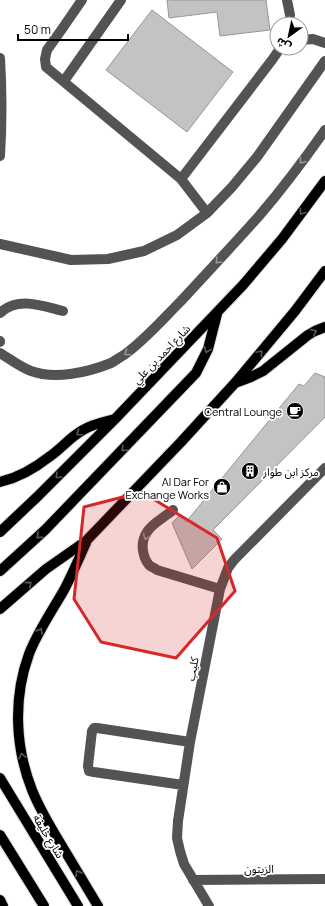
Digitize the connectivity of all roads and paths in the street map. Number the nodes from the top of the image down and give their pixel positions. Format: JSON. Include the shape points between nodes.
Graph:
{"nodes":[{"id":1,"x":82,"y":0,"type":"edge"},
{"id":2,"x":121,"y":0,"type":"edge"},
{"id":3,"x":287,"y":0,"type":"edge"},
{"id":4,"x":290,"y":15,"type":"dead end"},
{"id":5,"x":309,"y":39,"type":"edge"},
{"id":6,"x":325,"y":43,"type":"edge"},
{"id":7,"x":275,"y":56,"type":"edge"},
{"id":8,"x":0,"y":58,"type":"edge"},
{"id":9,"x":325,"y":61,"type":"edge"},
{"id":10,"x":64,"y":81,"type":"junction"},
{"id":11,"x":325,"y":130,"type":"edge"},
{"id":12,"x":0,"y":156,"type":"edge"},
{"id":13,"x":181,"y":179,"type":"junction"},
{"id":14,"x":325,"y":181,"type":"edge"},
{"id":15,"x":207,"y":213,"type":"junction"},
{"id":16,"x":0,"y":244,"type":"edge"},
{"id":17,"x":325,"y":271,"type":"edge"},
{"id":18,"x":63,"y":311,"type":"dead end"},
{"id":19,"x":0,"y":313,"type":"edge"},
{"id":20,"x":217,"y":313,"type":"junction"},
{"id":21,"x":325,"y":327,"type":"edge"},
{"id":22,"x":0,"y":353,"type":"edge"},
{"id":23,"x":235,"y":382,"type":"junction"},
{"id":24,"x":115,"y":419,"type":"junction"},
{"id":25,"x":325,"y":468,"type":"edge"},
{"id":26,"x":0,"y":482,"type":"edge"},
{"id":27,"x":173,"y":510,"type":"dead end"},
{"id":28,"x":0,"y":532,"type":"edge"},
{"id":29,"x":86,"y":541,"type":"junction"},
{"id":30,"x":0,"y":571,"type":"edge"},
{"id":31,"x":220,"y":589,"type":"junction"},
{"id":32,"x":0,"y":609,"type":"edge"},
{"id":33,"x":190,"y":742,"type":"junction"},
{"id":34,"x":0,"y":778,"type":"edge"},
{"id":35,"x":183,"y":785,"type":"junction"},
{"id":36,"x":0,"y":835,"type":"edge"},
{"id":37,"x":325,"y":879,"type":"edge"},
{"id":38,"x":193,"y":880,"type":"junction"},
{"id":39,"x":0,"y":900,"type":"edge"},
{"id":40,"x":4,"y":906,"type":"edge"},
{"id":41,"x":44,"y":906,"type":"edge"},
{"id":42,"x":78,"y":906,"type":"edge"},
{"id":43,"x":98,"y":906,"type":"edge"},
{"id":44,"x":209,"y":906,"type":"edge"}],
"edges":[{"from":1,"to":10,"type":"street","via":[[47,50],[46,67]]},
{"from":2,"to":10,"type":"street"},
{"from":3,"to":4,"type":"street"},
{"from":5,"to":6,"type":"street"},
{"from":7,"to":13,"type":"street"},
{"from":8,"to":12,"type":"street"},
{"from":9,"to":15,"type":"street","via":[[257,157]]},
{"from":10,"to":13,"type":"street"},
{"from":11,"to":22,"type":"street","one_way":true,"via":[[287,182],[231,248],[131,350],[98,368],[76,373],[46,375],[18,365]]},
{"from":13,"to":15,"type":"street"},
{"from":14,"to":20,"type":"main road","name":"شارع احمد بن علي","one_way":true,"via":[[277,245]]},
{"from":15,"to":16,"type":"street","via":[[177,235],[144,251],[108,259],[71,260]]},
{"from":23,"to":17,"type":"main road","one_way":true},
{"from":18,"to":19,"type":"street","via":[[23,303]]},
{"from":20,"to":24,"type":"main road","name":"شارع احمد بن علي"},
{"from":20,"to":30,"type":"main road","one_way":true,"via":[[208,349],[196,372],[45,530]]},
{"from":23,"to":21,"type":"main road","one_way":true,"via":[[251,378],[263,371],[315,330]]},
{"from":23,"to":29,"type":"main road"},
{"from":24,"to":26,"type":"main road","one_way":true,"via":[[90,426],[35,467]]},
{"from":24,"to":28,"type":"main road","name":"شارع احمد بن علي","one_way":true},
{"from":25,"to":31,"type":"street","name":"كليب","via":[[234,560]]},
{"from":27,"to":31,"type":"street","one_way":true,"via":[[147,532],[142,549],[145,558],[157,570]]},
{"from":32,"to":29,"type":"main road","one_way":true,"via":[[46,569]]},
{"from":43,"to":29,"type":"main road","one_way":true,"via":[[40,808],[26,772],[18,735],[20,688],[29,653],[64,589]]},
{"from":31,"to":33,"type":"street","name":"كليب"},
{"from":33,"to":35,"type":"street","name":"كليب"},
{"from":33,"to":35,"type":"street","via":[[97,728],[92,731],[89,771]]},
{"from":34,"to":42,"type":"main road","name":"شارع خليفة"},
{"from":35,"to":38,"type":"street","name":"كليب","via":[[177,838],[184,864]]},
{"from":36,"to":41,"type":"main road"},
{"from":37,"to":38,"type":"street","name":"الزيتون"},
{"from":38,"to":44,"type":"street","name":"كليب"},
{"from":39,"to":40,"type":"main road"}]}
